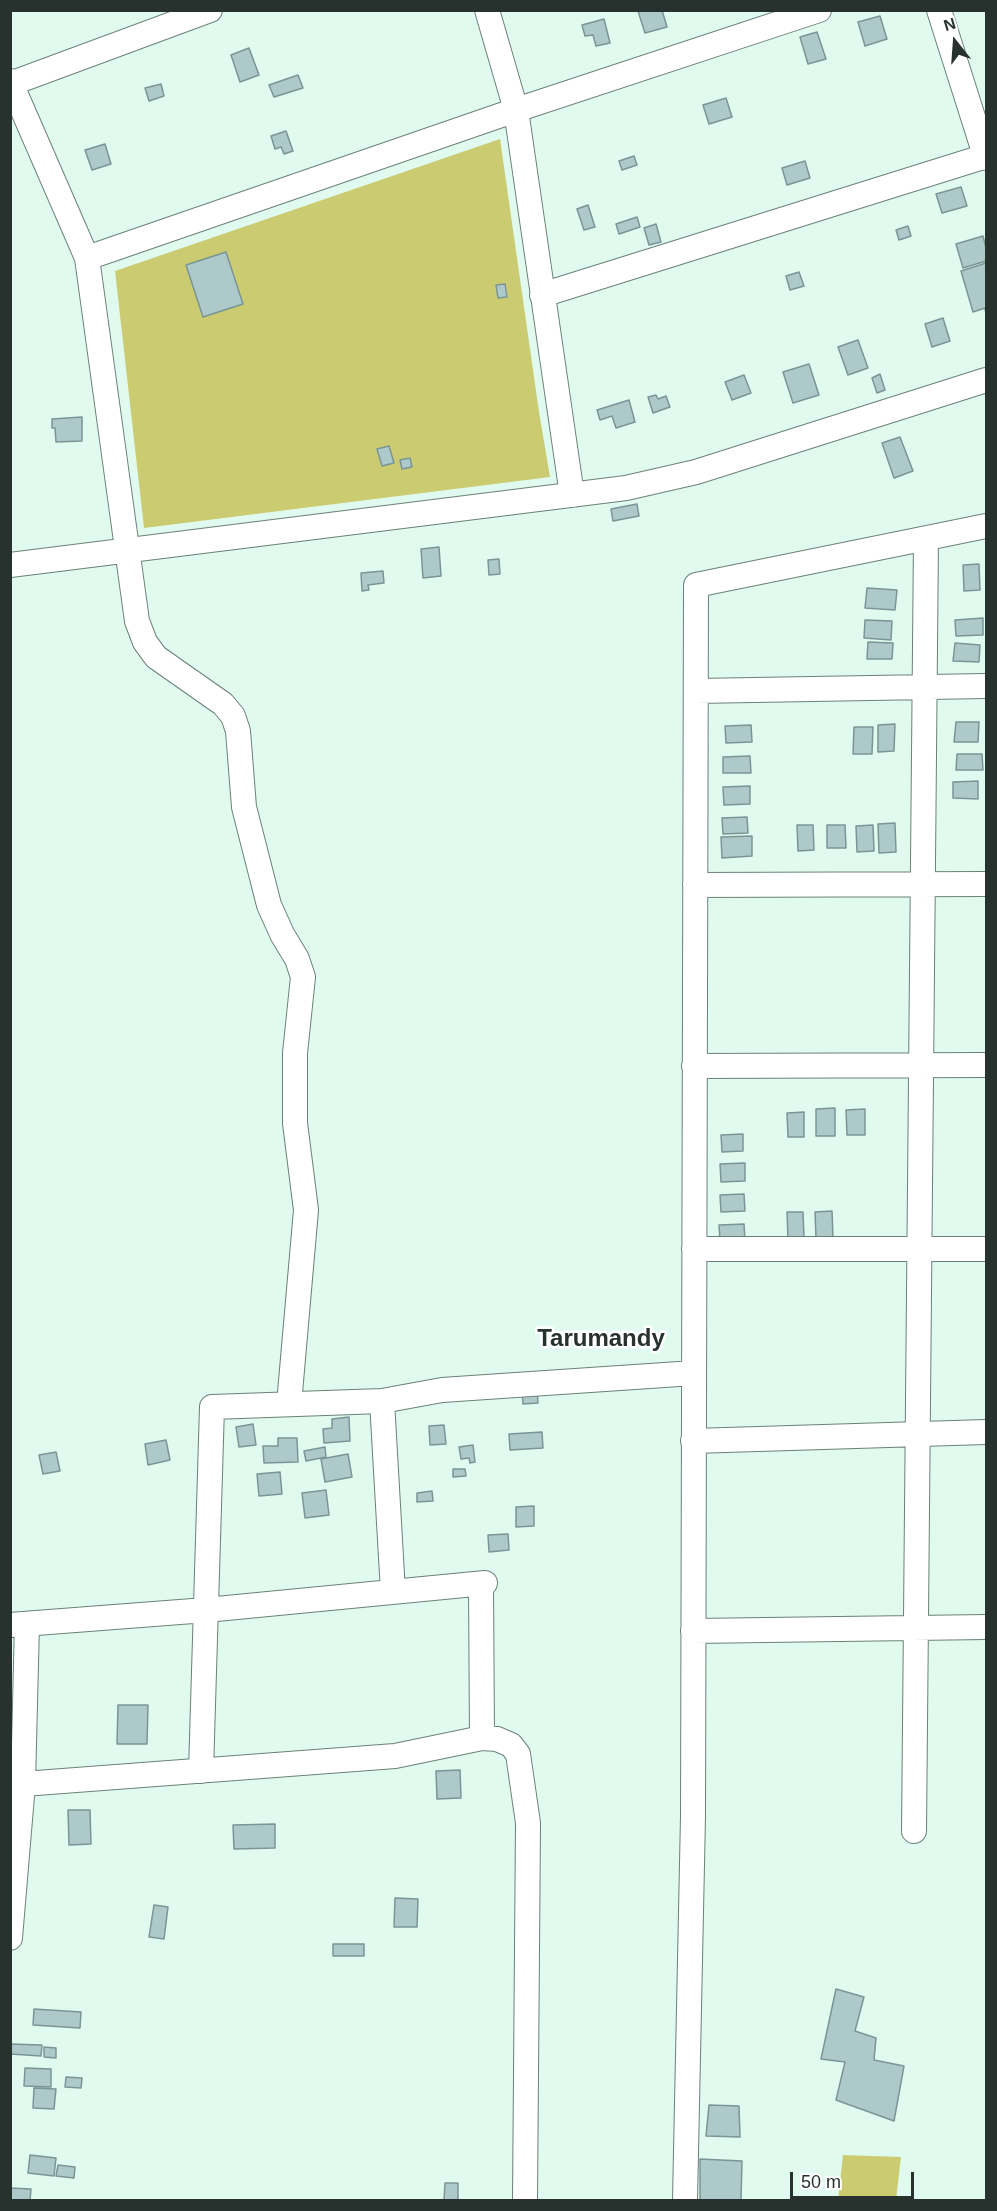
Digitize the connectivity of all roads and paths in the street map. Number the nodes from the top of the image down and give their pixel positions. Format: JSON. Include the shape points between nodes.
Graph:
{"nodes":[{"id":1,"x":210,"y":10,"type":"edge"},
{"id":2,"x":487,"y":10,"type":"edge"},
{"id":3,"x":819,"y":10,"type":"edge"},
{"id":4,"x":939,"y":10,"type":"edge"},
{"id":5,"x":11,"y":83,"type":"edge"},
{"id":6,"x":516,"y":110,"type":"junction"},
{"id":7,"x":986,"y":157,"type":"edge"},
{"id":8,"x":87,"y":258,"type":"junction"},
{"id":9,"x":542,"y":295,"type":"junction"},
{"id":10,"x":987,"y":380,"type":"edge"},
{"id":11,"x":572,"y":495,"type":"junction"},
{"id":12,"x":987,"y":526,"type":"edge"},
{"id":13,"x":926,"y":539,"type":"junction"},
{"id":14,"x":127,"y":550,"type":"junction"},
{"id":15,"x":10,"y":565,"type":"edge"},
{"id":16,"x":987,"y":686,"type":"edge"},
{"id":17,"x":924,"y":687,"type":"junction"},
{"id":18,"x":696,"y":691,"type":"junction"},
{"id":19,"x":922,"y":884,"type":"junction"},
{"id":20,"x":987,"y":884,"type":"edge"},
{"id":21,"x":695,"y":885,"type":"junction"},
{"id":22,"x":921,"y":1065,"type":"junction"},
{"id":23,"x":987,"y":1065,"type":"edge"},
{"id":24,"x":694,"y":1066,"type":"junction"},
{"id":25,"x":694,"y":1249,"type":"junction"},
{"id":26,"x":919,"y":1249,"type":"junction"},
{"id":27,"x":987,"y":1249,"type":"edge"},
{"id":28,"x":694,"y":1373,"type":"junction"},
{"id":29,"x":382,"y":1401,"type":"junction"},
{"id":30,"x":289,"y":1404,"type":"junction"},
{"id":31,"x":987,"y":1432,"type":"edge"},
{"id":32,"x":917,"y":1434,"type":"junction"},
{"id":33,"x":693,"y":1441,"type":"junction"},
{"id":34,"x":393,"y":1592,"type":"junction"},
{"id":35,"x":206,"y":1610,"type":"junction"},
{"id":36,"x":19,"y":1624,"type":"edge"},
{"id":37,"x":987,"y":1627,"type":"edge"},
{"id":38,"x":915,"y":1628,"type":"junction"},
{"id":39,"x":693,"y":1631,"type":"junction"},
{"id":40,"x":482,"y":1738,"type":"junction"},
{"id":41,"x":201,"y":1771,"type":"junction"},
{"id":42,"x":23,"y":1784,"type":"junction"},
{"id":43,"x":914,"y":1831,"type":"dead end"},
{"id":44,"x":10,"y":1938,"type":"edge"},
{"id":45,"x":525,"y":2200,"type":"edge"},
{"id":46,"x":685,"y":2200,"type":"edge"}],
"edges":[{"from":1,"to":5,"type":"street"},
{"from":2,"to":6,"type":"street"},
{"from":3,"to":6,"type":"street"},
{"from":4,"to":7,"type":"street"},
{"from":5,"to":8,"type":"street"},
{"from":6,"to":8,"type":"street"},
{"from":6,"to":9,"type":"street"},
{"from":7,"to":9,"type":"street"},
{"from":8,"to":14,"type":"street"},
{"from":9,"to":11,"type":"street"},
{"from":10,"to":11,"type":"street","via":[[696,472]]},
{"from":11,"to":14,"type":"street"},
{"from":12,"to":13,"type":"street"},
{"from":13,"to":17,"type":"street"},
{"from":13,"to":18,"type":"street","via":[[696,585]]},
{"from":14,"to":15,"type":"street"},
{"from":14,"to":30,"type":"street","via":[[137,621],[145,642],[156,657],[223,704],[232,716],[238,731],[244,807],[269,905],[303,977],[295,1053],[295,1122],[306,1209]]},
{"from":16,"to":17,"type":"street"},
{"from":17,"to":18,"type":"street"},
{"from":17,"to":19,"type":"street"},
{"from":18,"to":21,"type":"street"},
{"from":19,"to":20,"type":"street"},
{"from":19,"to":21,"type":"street"},
{"from":19,"to":22,"type":"street"},
{"from":21,"to":24,"type":"street"},
{"from":22,"to":23,"type":"street"},
{"from":22,"to":24,"type":"street"},
{"from":22,"to":26,"type":"street"},
{"from":24,"to":25,"type":"street"},
{"from":25,"to":26,"type":"street"},
{"from":25,"to":28,"type":"street"},
{"from":26,"to":27,"type":"street"},
{"from":26,"to":32,"type":"street"},
{"from":28,"to":29,"type":"street","via":[[442,1390]]},
{"from":28,"to":33,"type":"street"},
{"from":29,"to":30,"type":"street"},
{"from":29,"to":34,"type":"street"},
{"from":30,"to":35,"type":"street","via":[[212,1407]]},
{"from":31,"to":32,"type":"street"},
{"from":32,"to":33,"type":"street"},
{"from":32,"to":38,"type":"street"},
{"from":33,"to":39,"type":"street"},
{"from":34,"to":35,"type":"street"},
{"from":34,"to":40,"type":"street","via":[[483,1584]]},
{"from":35,"to":36,"type":"street"},
{"from":35,"to":41,"type":"street"},
{"from":36,"to":42,"type":"street"},
{"from":37,"to":38,"type":"street"},
{"from":38,"to":39,"type":"street"},
{"from":38,"to":43,"type":"street"},
{"from":39,"to":46,"type":"street"},
{"from":40,"to":41,"type":"street","via":[[395,1756]]},
{"from":40,"to":45,"type":"street","via":[[511,1745],[518,1754],[528,1822]]},
{"from":41,"to":42,"type":"street"},
{"from":42,"to":44,"type":"street"}]}
